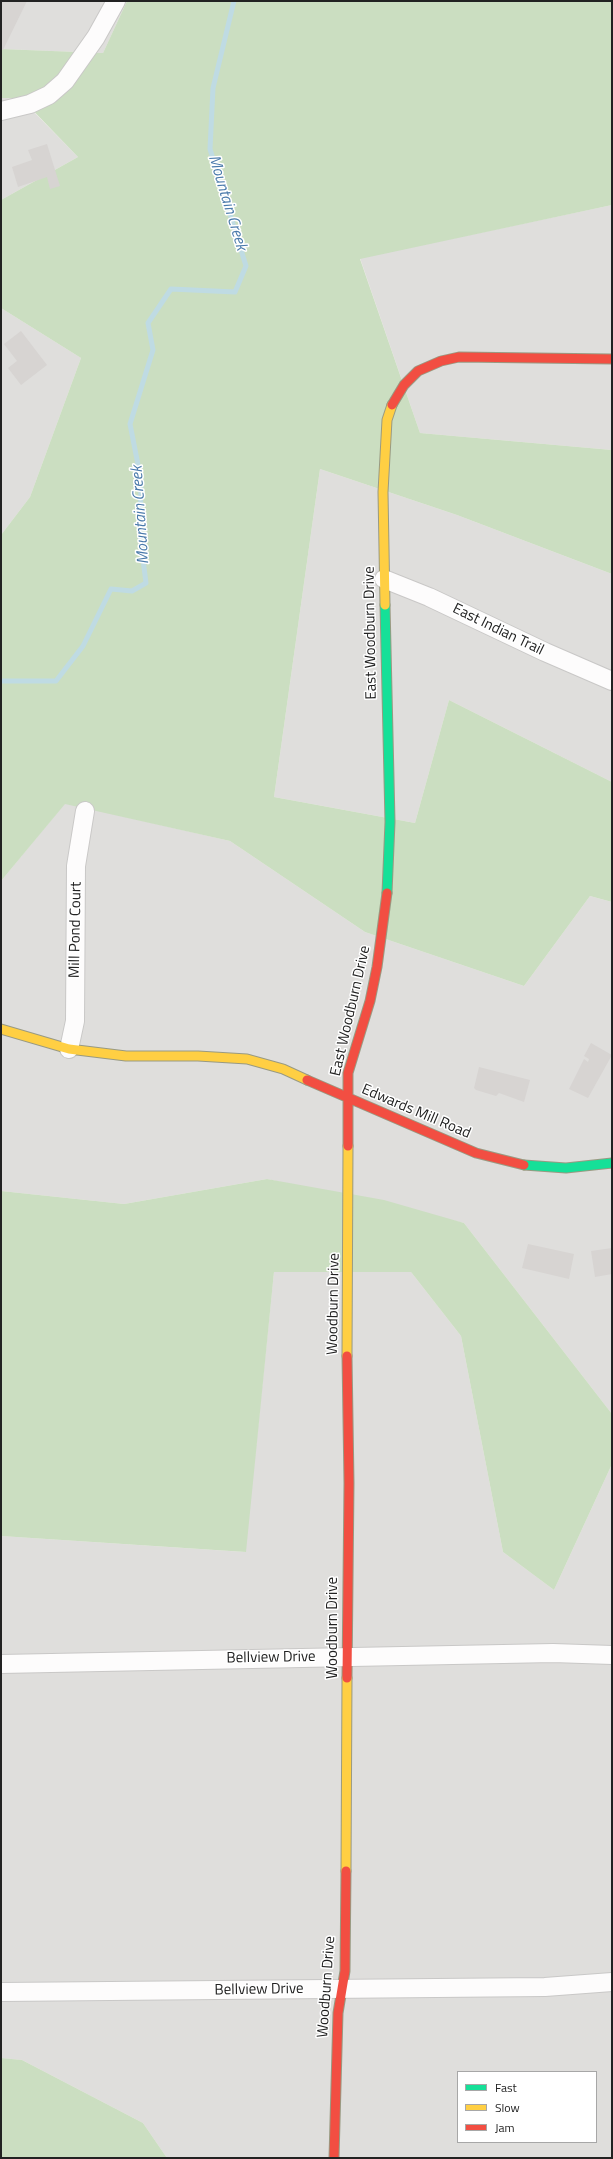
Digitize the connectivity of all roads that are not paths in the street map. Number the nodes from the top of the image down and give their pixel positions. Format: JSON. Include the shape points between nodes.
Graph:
{"nodes":[{"id":1,"x":116,"y":1,"type":"edge"},
{"id":2,"x":1,"y":111,"type":"edge"},
{"id":3,"x":612,"y":359,"type":"edge"},
{"id":4,"x":384,"y":579,"type":"junction"},
{"id":5,"x":612,"y":681,"type":"edge"},
{"id":6,"x":85,"y":811,"type":"dead end"},
{"id":7,"x":1,"y":1029,"type":"edge"},
{"id":8,"x":69,"y":1049,"type":"junction"},
{"id":9,"x":347,"y":1097,"type":"junction"},
{"id":10,"x":612,"y":1162,"type":"edge"},
{"id":11,"x":612,"y":1655,"type":"edge"},
{"id":12,"x":347,"y":1657,"type":"junction"},
{"id":13,"x":1,"y":1664,"type":"edge"},
{"id":14,"x":612,"y":1982,"type":"edge"},
{"id":15,"x":340,"y":1988,"type":"junction"},
{"id":16,"x":1,"y":1992,"type":"edge"},
{"id":17,"x":334,"y":2158,"type":"edge"}],
"edges":[{"from":1,"to":2,"type":"street","via":[[96,37],[65,81],[49,95],[30,104]]},
{"from":3,"to":4,"type":"street","name":"East Woodburn Drive","via":[[459,357],[441,361],[418,371],[404,385],[393,402],[387,420],[383,492]]},
{"from":4,"to":5,"type":"street","name":"East Indian Trail"},
{"from":4,"to":9,"type":"street","name":"East Woodburn Drive","via":[[389,881],[377,967],[370,1001],[348,1072]]},
{"from":6,"to":8,"type":"street","name":"Mill Pond Court","via":[[76,866],[74,1021]]},
{"from":7,"to":8,"type":"street","name":"Edwards Mill Road"},
{"from":8,"to":9,"type":"street","name":"Edwards Mill Road","via":[[126,1056],[247,1059],[283,1069]]},
{"from":9,"to":10,"type":"street","name":"Edwards Mill Road","via":[[448,1142],[508,1162],[566,1168]]},
{"from":9,"to":12,"type":"street","name":"Woodburn Drive"},
{"from":11,"to":12,"type":"street","name":"Bellview Drive","via":[[553,1653]]},
{"from":12,"to":13,"type":"street","name":"Bellview Drive"},
{"from":12,"to":15,"type":"street","name":"Woodburn Drive","via":[[345,1949]]},
{"from":14,"to":15,"type":"street","name":"Bellview Drive","via":[[545,1987]]},
{"from":15,"to":16,"type":"street","name":"Bellview Drive"},
{"from":15,"to":17,"type":"street","name":"Woodburn Drive"}]}
